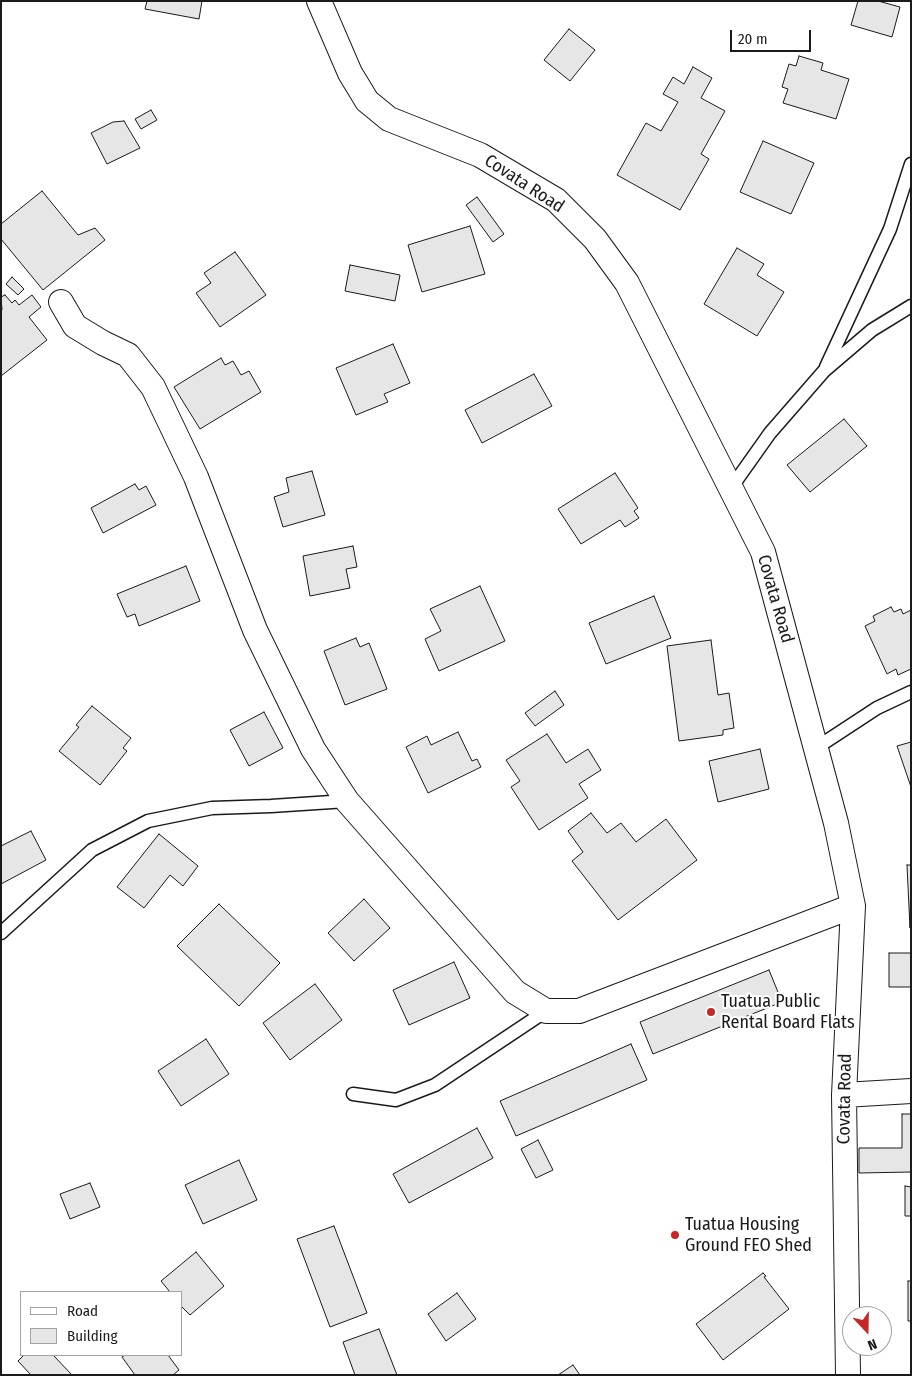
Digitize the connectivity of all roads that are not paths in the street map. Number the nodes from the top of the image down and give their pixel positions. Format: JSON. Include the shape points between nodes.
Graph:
{"nodes":[{"id":1,"x":320,"y":1,"type":"edge"},
{"id":2,"x":911,"y":164,"type":"edge"},
{"id":3,"x":61,"y":302,"type":"dead end"},
{"id":4,"x":911,"y":306,"type":"edge"},
{"id":5,"x":824,"y":371,"type":"junction"},
{"id":6,"x":731,"y":488,"type":"junction"},
{"id":7,"x":911,"y":694,"type":"edge"},
{"id":8,"x":816,"y":748,"type":"junction"},
{"id":9,"x":347,"y":801,"type":"junction"},
{"id":10,"x":853,"y":906,"type":"junction"},
{"id":11,"x":1,"y":933,"type":"edge"},
{"id":12,"x":546,"y":1011,"type":"junction"},
{"id":13,"x":911,"y":1091,"type":"edge"},
{"id":14,"x":353,"y":1094,"type":"dead end"},
{"id":15,"x":844,"y":1095,"type":"junction"},
{"id":16,"x":848,"y":1375,"type":"edge"}],
"edges":[{"from":1,"to":6,"type":"street","name":"Covata Road","via":[[350,73],[367,101],[389,119],[480,154],[556,200],[595,239],[627,283]]},
{"from":2,"to":5,"type":"lane","via":[[890,229]]},
{"from":3,"to":9,"type":"street","via":[[75,326],[128,355],[153,387],[196,478],[255,630],[313,749]]},
{"from":4,"to":5,"type":"lane","via":[[872,330]]},
{"from":5,"to":6,"type":"lane","via":[[770,433]]},
{"from":6,"to":8,"type":"street","name":"Covata Road","via":[[763,552]]},
{"from":7,"to":8,"type":"lane","via":[[877,708]]},
{"from":8,"to":10,"type":"street","name":"Covata Road"},
{"from":9,"to":11,"type":"lane","via":[[212,808],[148,821],[92,850]]},
{"from":9,"to":12,"type":"street","via":[[514,992]]},
{"from":10,"to":12,"type":"street","via":[[579,1011]]},
{"from":10,"to":15,"type":"street","name":"Covata Road"},
{"from":12,"to":14,"type":"lane","via":[[434,1085],[396,1100]]},
{"from":13,"to":15,"type":"street"},
{"from":15,"to":16,"type":"street","name":"Covata Road"}]}
